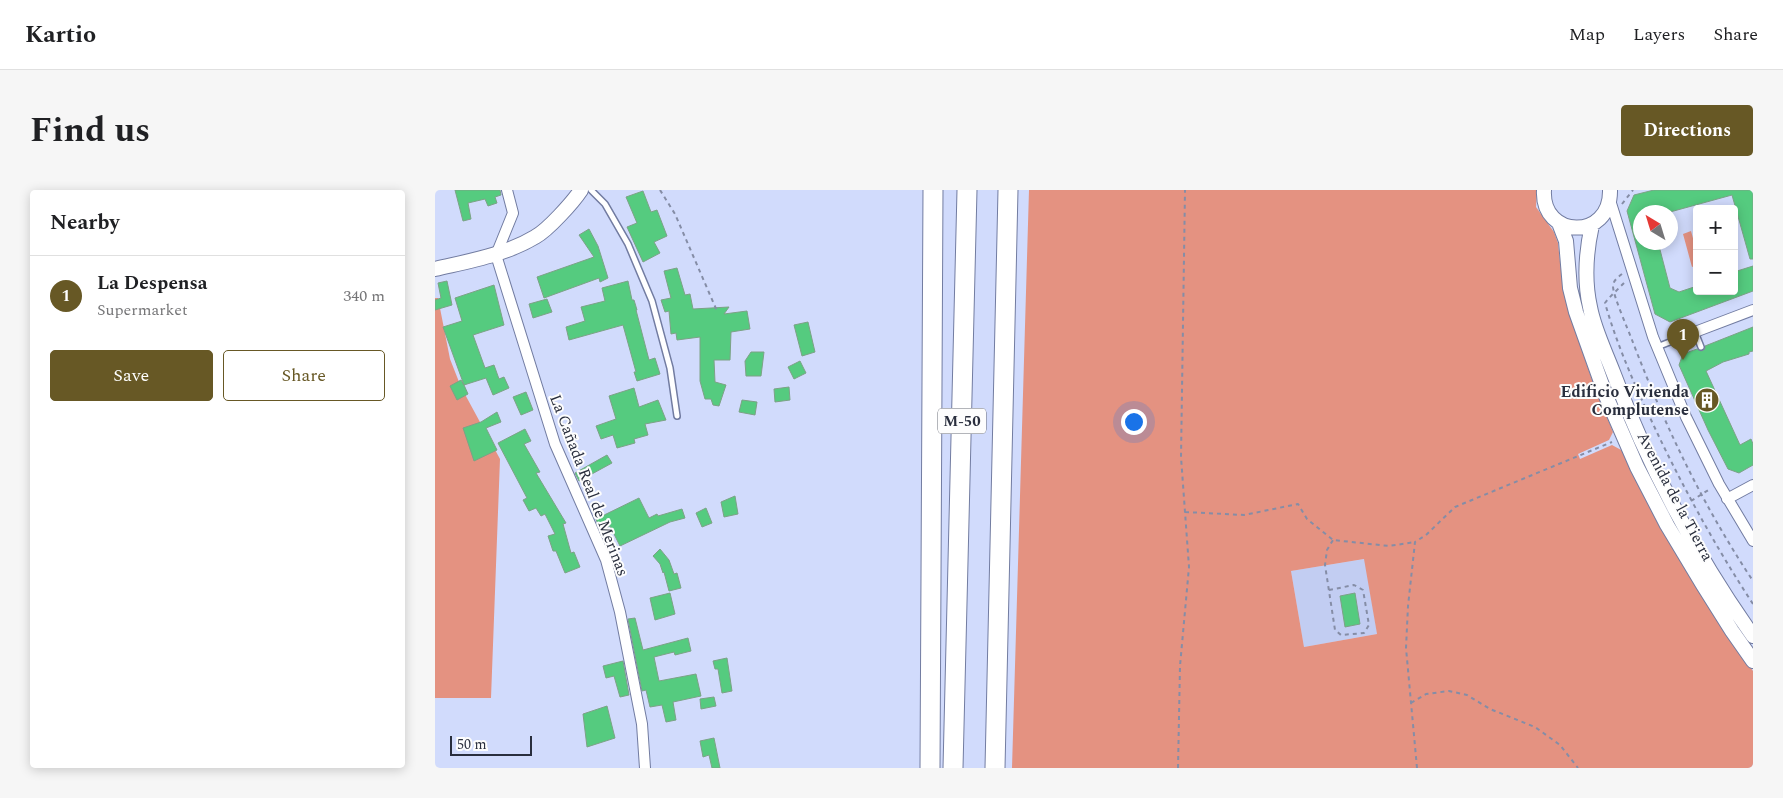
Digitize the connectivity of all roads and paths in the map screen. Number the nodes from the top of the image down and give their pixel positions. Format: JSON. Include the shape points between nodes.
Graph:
{"nodes":[{"id":1,"x":507,"y":190,"type":"edge"},
{"id":2,"x":581,"y":190,"type":"edge"},
{"id":3,"x":591,"y":190,"type":"edge"},
{"id":4,"x":660,"y":190,"type":"edge"},
{"id":5,"x":933,"y":190,"type":"edge"},
{"id":6,"x":967,"y":190,"type":"edge"},
{"id":7,"x":1008,"y":190,"type":"edge"},
{"id":8,"x":1185,"y":190,"type":"edge"},
{"id":9,"x":1544,"y":190,"type":"edge"},
{"id":10,"x":1610,"y":195,"type":"edge"},
{"id":11,"x":1559,"y":223,"type":"junction"},
{"id":12,"x":1592,"y":225,"type":"junction"},
{"id":13,"x":496,"y":254,"type":"junction"},
{"id":14,"x":435,"y":268,"type":"edge"},
{"id":15,"x":1632,"y":270,"type":"junction"},
{"id":16,"x":1753,"y":310,"type":"edge"},
{"id":17,"x":717,"y":311,"type":"dead end"},
{"id":18,"x":1695,"y":332,"type":"junction"},
{"id":19,"x":1657,"y":347,"type":"junction"},
{"id":20,"x":1701,"y":347,"type":"dead end"},
{"id":21,"x":677,"y":416,"type":"dead end"},
{"id":22,"x":1624,"y":437,"type":"junction"},
{"id":23,"x":1719,"y":484,"type":"junction"},
{"id":24,"x":1753,"y":485,"type":"edge"},
{"id":25,"x":1727,"y":499,"type":"junction"},
{"id":26,"x":1691,"y":501,"type":"junction"},
{"id":27,"x":1185,"y":512,"type":"junction"},
{"id":28,"x":1333,"y":540,"type":"junction"},
{"id":29,"x":1753,"y":541,"type":"edge"},
{"id":30,"x":1415,"y":542,"type":"junction"},
{"id":31,"x":1329,"y":590,"type":"junction"},
{"id":32,"x":1753,"y":604,"type":"edge"},
{"id":33,"x":1753,"y":636,"type":"edge"},
{"id":34,"x":1753,"y":661,"type":"edge"},
{"id":35,"x":1411,"y":703,"type":"junction"},
{"id":36,"x":645,"y":768,"type":"edge"},
{"id":37,"x":930,"y":768,"type":"edge"},
{"id":38,"x":953,"y":768,"type":"edge"},
{"id":39,"x":995,"y":768,"type":"edge"},
{"id":40,"x":1178,"y":768,"type":"edge"},
{"id":41,"x":1417,"y":768,"type":"edge"},
{"id":42,"x":1578,"y":768,"type":"edge"}],
"edges":[{"from":1,"to":13,"type":"street","via":[[513,213]]},
{"from":2,"to":13,"type":"street","via":[[573,202],[536,237]]},
{"from":3,"to":21,"type":"lane","via":[[605,204],[628,244],[652,301],[670,368]]},
{"from":4,"to":17,"type":"path","via":[[675,214]]},
{"from":5,"to":37,"type":"highway"},
{"from":6,"to":38,"type":"highway","number":"M-50"},
{"from":7,"to":39,"type":"highway","number":"M-50"},
{"from":8,"to":27,"type":"path","via":[[1181,457]]},
{"from":9,"to":11,"type":"street","name":"Avenida de la Tierra","via":[[1547,209]]},
{"from":10,"to":12,"type":"street","via":[[1607,210]]},
{"from":10,"to":15,"type":"street"},
{"from":11,"to":12,"type":"street","via":[[1575,228]]},
{"from":11,"to":22,"type":"street","name":"Avenida de la Tierra","via":[[1566,240],[1570,288],[1576,312]]},
{"from":12,"to":33,"type":"street","name":"Avenida de la Tierra","via":[[1587,257],[1590,309],[1620,391],[1680,518]]},
{"from":13,"to":14,"type":"street"},
{"from":13,"to":36,"type":"street","name":"La Cañada Real de Merinas","via":[[555,444],[606,560],[620,612],[642,724]]},
{"from":15,"to":19,"type":"street"},
{"from":15,"to":26,"type":"path","via":[[1605,304],[1637,389]]},
{"from":16,"to":18,"type":"street"},
{"from":18,"to":19,"type":"lane"},
{"from":18,"to":20,"type":"lane"},
{"from":19,"to":23,"type":"street","via":[[1685,417]]},
{"from":22,"to":30,"type":"path","via":[[1455,507]]},
{"from":22,"to":34,"type":"street","name":"Avenida de la Tierra","via":[[1667,525]]},
{"from":23,"to":25,"type":"street"},
{"from":23,"to":26,"type":"path"},
{"from":24,"to":25,"type":"street"},
{"from":25,"to":29,"type":"street"},
{"from":26,"to":32,"type":"path"},
{"from":27,"to":28,"type":"path","via":[[1244,515],[1298,504],[1307,519]]},
{"from":27,"to":40,"type":"path","via":[[1189,567],[1180,666]]},
{"from":28,"to":30,"type":"path","via":[[1389,546]]},
{"from":28,"to":31,"type":"path","via":[[1327,550],[1325,565]]},
{"from":30,"to":35,"type":"path","via":[[1406,648]]},
{"from":31,"to":31,"type":"path","via":[[1335,630],[1341,635],[1364,633],[1369,625],[1363,590],[1354,584]]},
{"from":35,"to":41,"type":"path"},
{"from":35,"to":42,"type":"path","via":[[1426,694],[1449,691],[1467,695],[1490,709],[1535,727],[1560,745]]}]}
